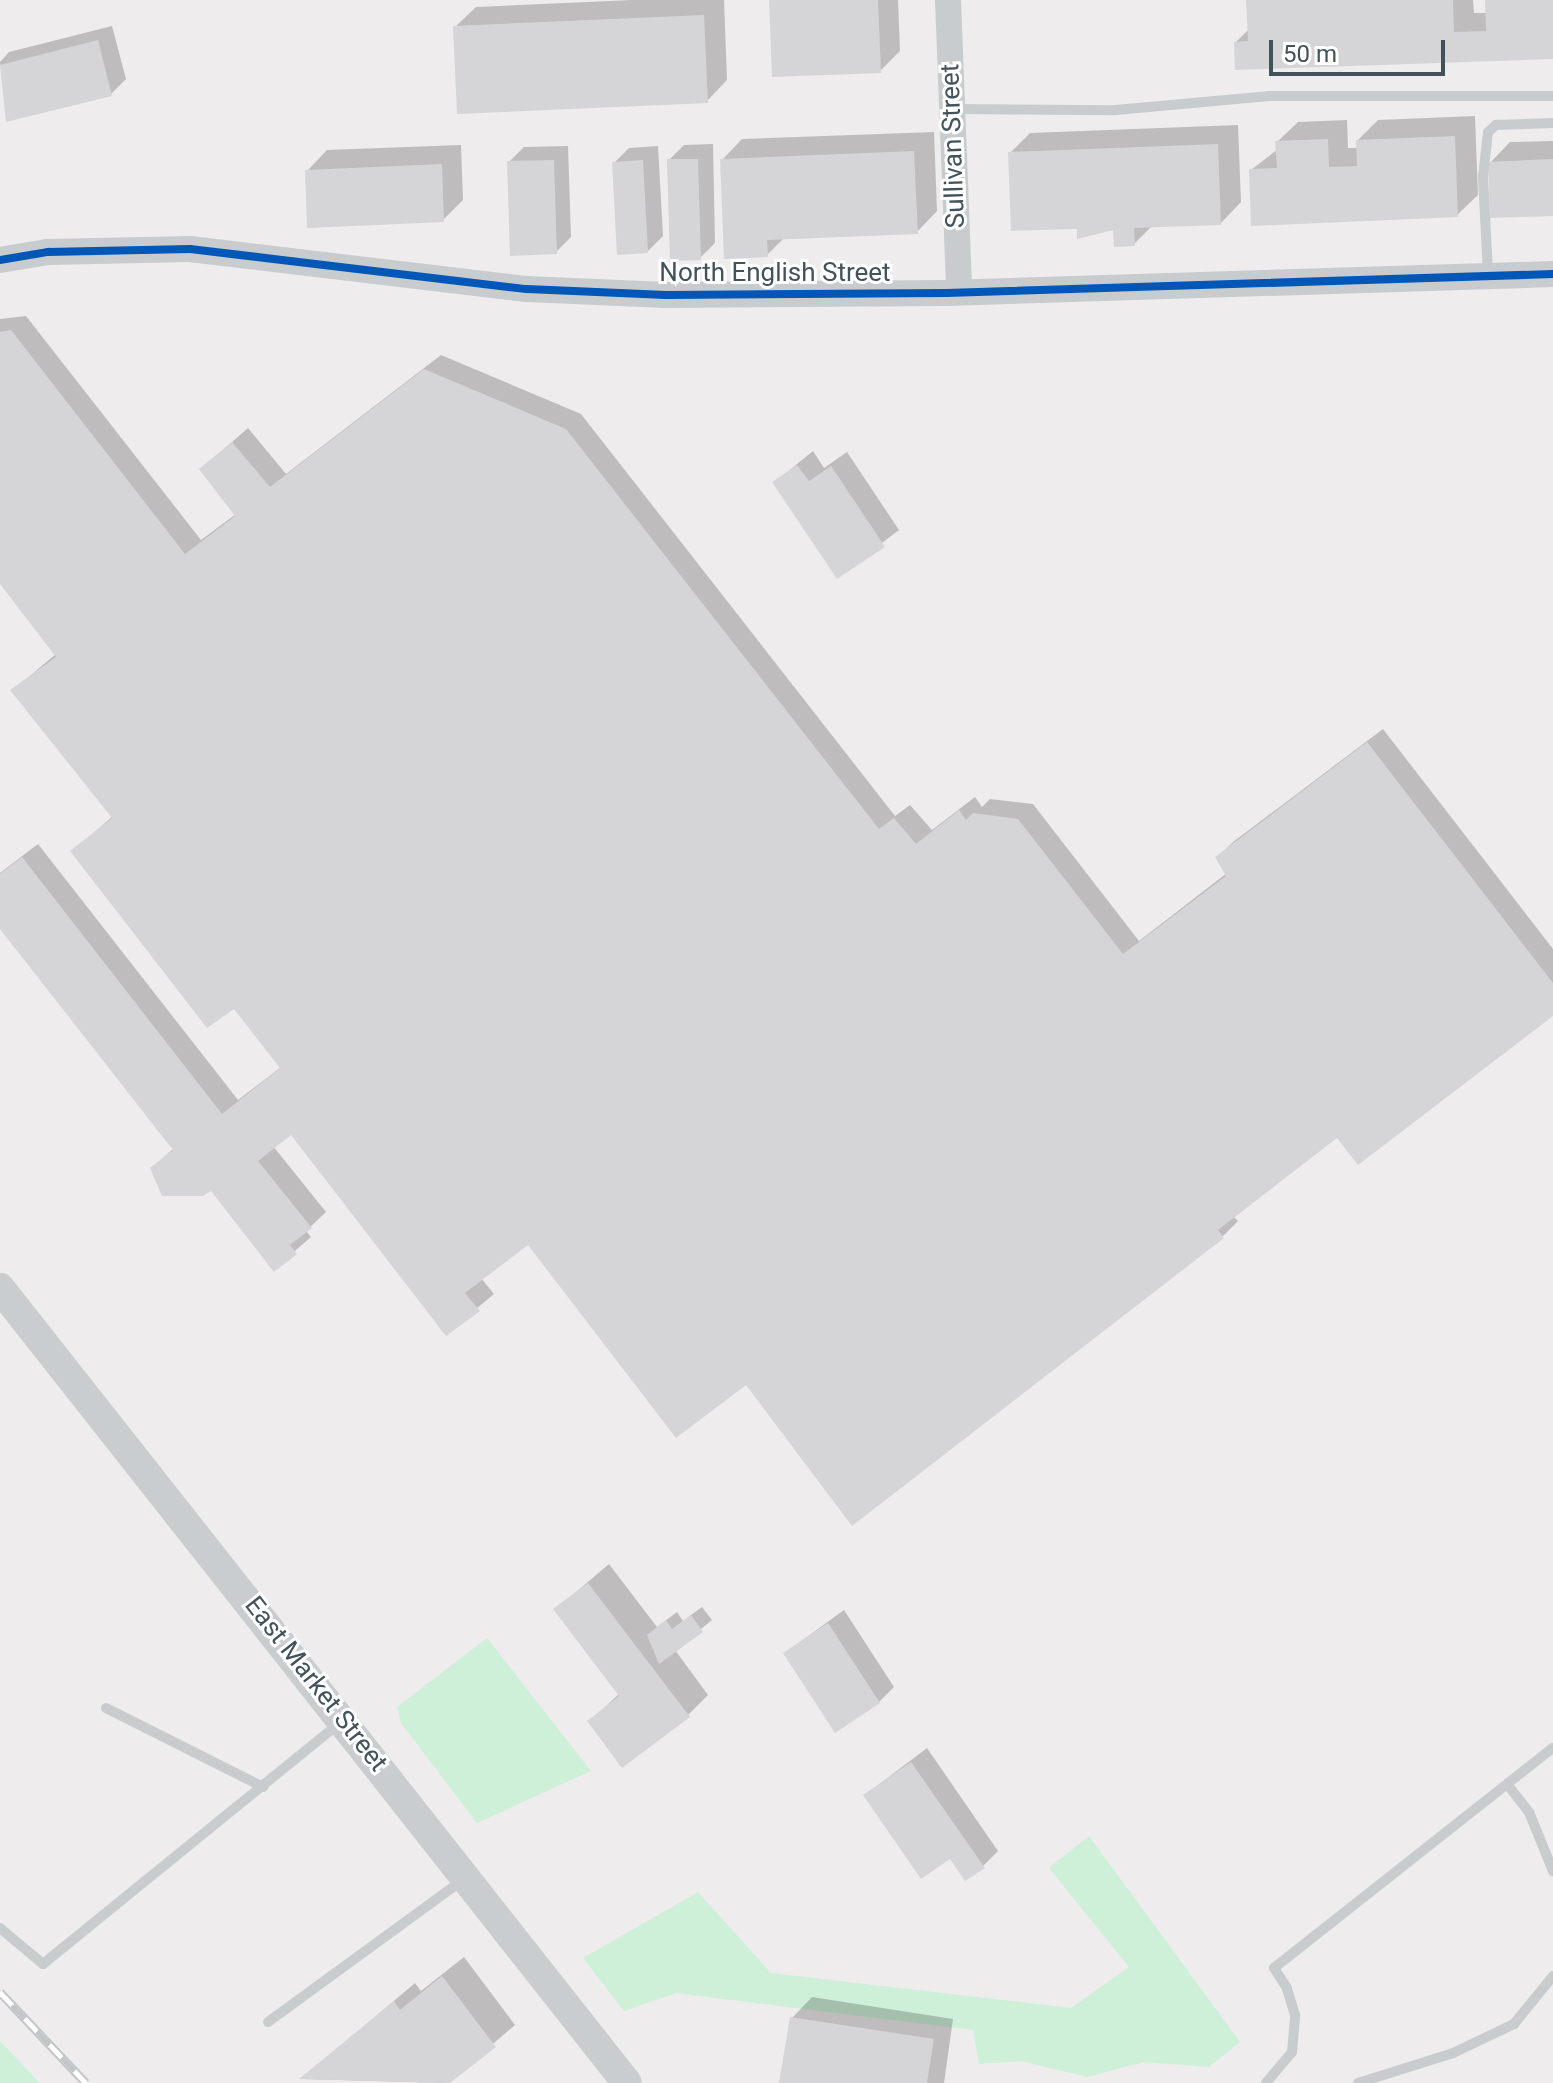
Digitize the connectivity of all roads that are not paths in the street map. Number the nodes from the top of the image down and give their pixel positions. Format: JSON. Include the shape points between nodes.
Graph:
{"nodes":[{"id":1,"x":948,"y":0,"type":"edge"},
{"id":2,"x":1553,"y":96,"type":"edge"},
{"id":3,"x":952,"y":109,"type":"junction"},
{"id":4,"x":1553,"y":123,"type":"edge"},
{"id":5,"x":0,"y":260,"type":"edge"},
{"id":6,"x":1553,"y":274,"type":"edge"},
{"id":7,"x":1488,"y":275,"type":"junction"},
{"id":8,"x":959,"y":292,"type":"junction"},
{"id":9,"x":0,"y":1288,"type":"edge"},
{"id":10,"x":106,"y":1708,"type":"dead end"},
{"id":11,"x":345,"y":1720,"type":"junction"},
{"id":12,"x":1553,"y":1748,"type":"edge"},
{"id":13,"x":1507,"y":1784,"type":"junction"},
{"id":14,"x":263,"y":1787,"type":"junction"},
{"id":15,"x":1553,"y":1871,"type":"edge"},
{"id":16,"x":467,"y":1877,"type":"junction"},
{"id":17,"x":0,"y":1928,"type":"edge"},
{"id":18,"x":1553,"y":1976,"type":"edge"},
{"id":19,"x":268,"y":2022,"type":"dead end"},
{"id":20,"x":627,"y":2083,"type":"edge"},
{"id":21,"x":1266,"y":2083,"type":"edge"},
{"id":22,"x":1358,"y":2083,"type":"edge"}],
"edges":[{"from":1,"to":3,"type":"street","name":"Sullivan Street"},
{"from":2,"to":3,"type":"lane","via":[[1269,96],[1116,110]]},
{"from":3,"to":8,"type":"street","name":"Sullivan Street"},
{"from":4,"to":7,"type":"lane","via":[[1496,125],[1484,142]]},
{"from":5,"to":8,"type":"street","name":"North English Street","via":[[48,252],[190,249],[527,289],[666,295]]},
{"from":6,"to":7,"type":"street","name":"North English Street"},
{"from":7,"to":8,"type":"street","name":"North English Street"},
{"from":9,"to":11,"type":"main road","name":"East Market Street"},
{"from":10,"to":14,"type":"lane"},
{"from":11,"to":14,"type":"lane"},
{"from":11,"to":16,"type":"main road","name":"East Market Street"},
{"from":12,"to":13,"type":"lane"},
{"from":13,"to":15,"type":"lane","via":[[1529,1812]]},
{"from":13,"to":21,"type":"lane","via":[[1274,1968],[1295,2015],[1292,2052]]},
{"from":14,"to":17,"type":"lane","via":[[43,1964]]},
{"from":16,"to":19,"type":"lane"},
{"from":16,"to":20,"type":"main road","name":"East Market Street"},
{"from":18,"to":22,"type":"lane","via":[[1514,2024],[1453,2053]]}]}
